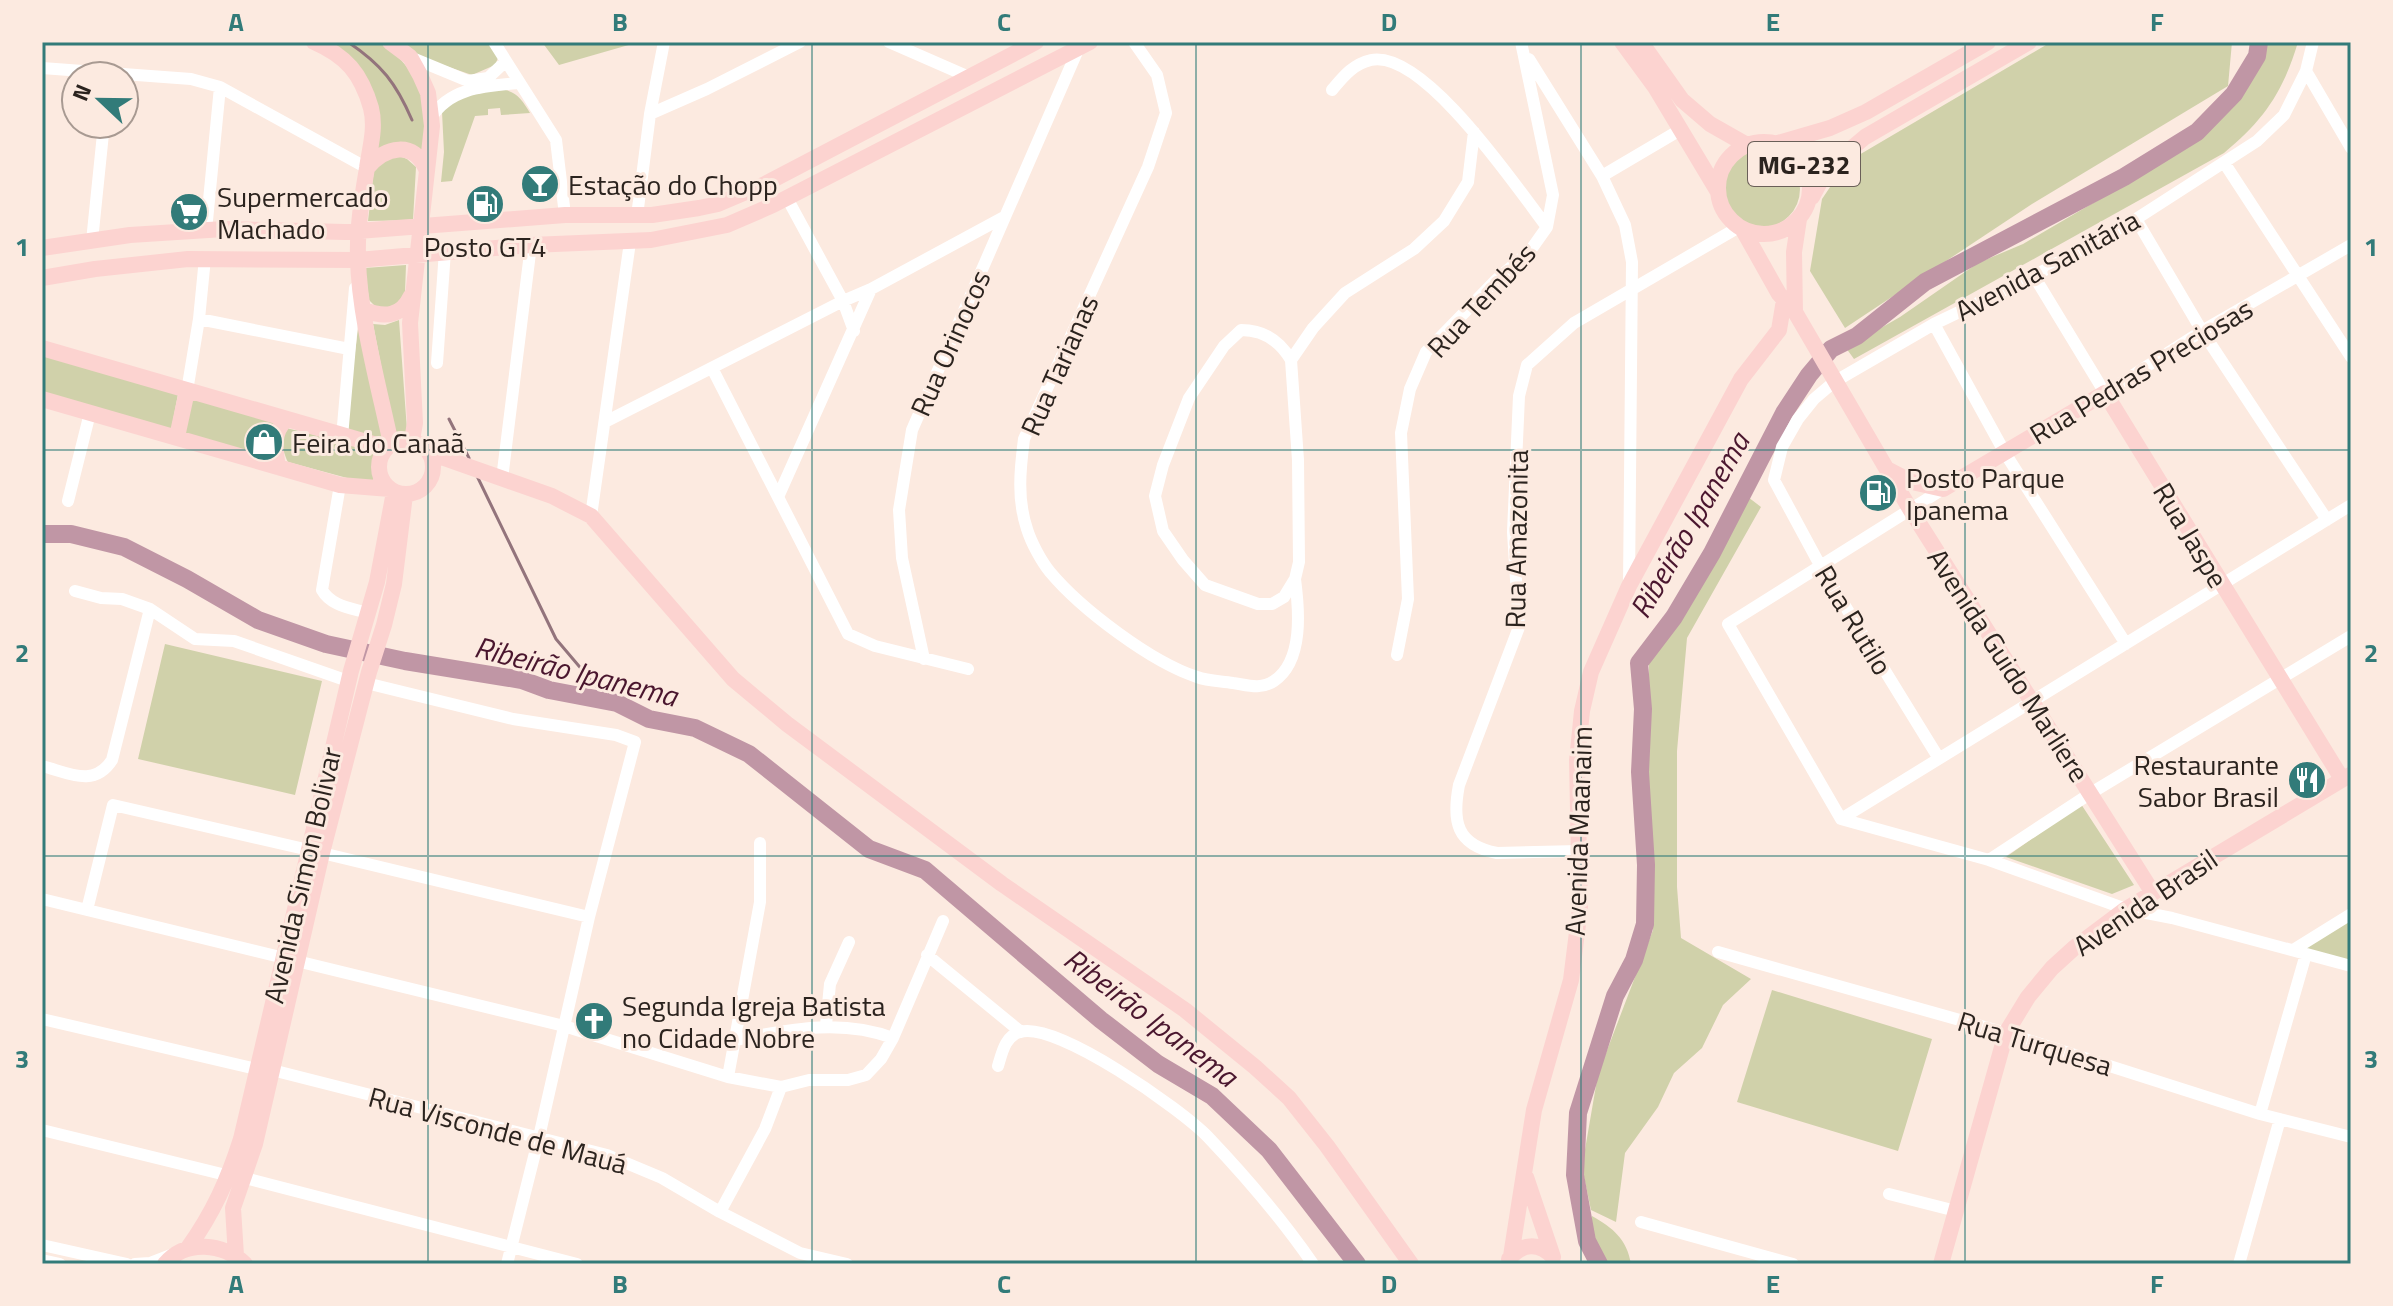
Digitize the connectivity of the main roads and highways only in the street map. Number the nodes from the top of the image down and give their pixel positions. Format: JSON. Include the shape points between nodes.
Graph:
{"nodes":[{"id":1,"x":314,"y":42,"type":"edge"},
{"id":2,"x":390,"y":42,"type":"edge"},
{"id":3,"x":1036,"y":42,"type":"edge"},
{"id":4,"x":1622,"y":42,"type":"edge"},
{"id":5,"x":1641,"y":42,"type":"edge"},
{"id":6,"x":1988,"y":42,"type":"edge"},
{"id":7,"x":2029,"y":42,"type":"edge"},
{"id":8,"x":1083,"y":44,"type":"edge"},
{"id":9,"x":1778,"y":143,"type":"junction"},
{"id":10,"x":1747,"y":145,"type":"junction"},
{"id":11,"x":367,"y":168,"type":"junction"},
{"id":12,"x":427,"y":171,"type":"junction"},
{"id":13,"x":1718,"y":192,"type":"junction"},
{"id":14,"x":1803,"y":212,"type":"junction"},
{"id":15,"x":421,"y":226,"type":"junction"},
{"id":16,"x":1741,"y":228,"type":"junction"},
{"id":17,"x":359,"y":231,"type":"junction"},
{"id":18,"x":42,"y":248,"type":"edge"},
{"id":19,"x":417,"y":253,"type":"junction"},
{"id":20,"x":358,"y":260,"type":"junction"},
{"id":21,"x":42,"y":278,"type":"edge"},
{"id":22,"x":414,"y":291,"type":"junction"},
{"id":23,"x":1789,"y":306,"type":"junction"},
{"id":24,"x":364,"y":310,"type":"junction"},
{"id":25,"x":1805,"y":332,"type":"junction"},
{"id":26,"x":1774,"y":339,"type":"junction"},
{"id":27,"x":42,"y":348,"type":"edge"},
{"id":28,"x":187,"y":391,"type":"junction"},
{"id":29,"x":2105,"y":393,"type":"joint"},
{"id":30,"x":42,"y":399,"type":"edge"},
{"id":31,"x":286,"y":419,"type":"junction"},
{"id":32,"x":177,"y":437,"type":"junction"},
{"id":33,"x":412,"y":440,"type":"junction"},
{"id":34,"x":389,"y":446,"type":"junction"},
{"id":35,"x":430,"y":453,"type":"junction"},
{"id":36,"x":278,"y":467,"type":"junction"},
{"id":37,"x":1885,"y":469,"type":"junction"},
{"id":38,"x":396,"y":492,"type":"junction"},
{"id":39,"x":2348,"y":782,"type":"edge"},
{"id":40,"x":315,"y":852,"type":"junction"},
{"id":41,"x":2153,"y":893,"type":"junction"},
{"id":42,"x":1525,"y":1175,"type":"junction"},
{"id":43,"x":236,"y":1177,"type":"junction"},
{"id":44,"x":186,"y":1249,"type":"junction"},
{"id":45,"x":240,"y":1260,"type":"edge"},
{"id":46,"x":1506,"y":1260,"type":"edge"},
{"id":47,"x":1554,"y":1261,"type":"edge"},
{"id":48,"x":165,"y":1264,"type":"edge"},
{"id":49,"x":1411,"y":1264,"type":"edge"},
{"id":50,"x":1941,"y":1264,"type":"edge"}],
"edges":[{"from":1,"to":11,"type":"main road","via":[[350,64],[367,94],[373,135]]},
{"from":2,"to":12,"type":"main road","via":[[410,57],[428,93]]},
{"from":3,"to":15,"type":"main road","via":[[718,204],[637,216],[565,215]]},
{"from":4,"to":13,"type":"main road","number":"MG-232"},
{"from":5,"to":10,"type":"main road","number":"MG-232","via":[[1682,100]]},
{"from":6,"to":9,"type":"main road","number":"MG-232","via":[[1866,112]]},
{"from":7,"to":14,"type":"main road","number":"MG-232","via":[[1844,152],[1827,169]]},
{"from":8,"to":19,"type":"main road","via":[[727,225],[630,242]]},
{"from":9,"to":10,"type":"main road","number":"MG-232"},
{"from":9,"to":14,"type":"main road","number":"MG-232","via":[[1806,168],[1811,187]]},
{"from":10,"to":13,"type":"main road","number":"MG-232","via":[[1725,164]]},
{"from":11,"to":12,"type":"main road","via":[[387,151],[399,149],[414,155]]},
{"from":11,"to":17,"type":"main road"},
{"from":12,"to":15,"type":"main road"},
{"from":13,"to":16,"type":"main road","number":"MG-232","via":[[1725,212]]},
{"from":14,"to":16,"type":"main road","number":"MG-232","via":[[1779,232],[1755,234]]},
{"from":14,"to":23,"type":"main road","name":"Avenida Guido Marliere"},
{"from":15,"to":17,"type":"main road"},
{"from":15,"to":19,"type":"main road"},
{"from":16,"to":23,"type":"main road","name":"Avenida Guido Marliere"},
{"from":17,"to":18,"type":"main road","via":[[130,235]]},
{"from":17,"to":20,"type":"main road"},
{"from":19,"to":20,"type":"main road"},
{"from":19,"to":22,"type":"main road"},
{"from":20,"to":21,"type":"main road","via":[[205,258]]},
{"from":20,"to":24,"type":"main road"},
{"from":22,"to":24,"type":"main road","via":[[399,312],[376,315]]},
{"from":22,"to":33,"type":"main road"},
{"from":23,"to":25,"type":"main road","name":"Avenida Guido Marliere"},
{"from":23,"to":26,"type":"main road","name":"Avenida Maanaim"},
{"from":24,"to":34,"type":"main road"},
{"from":25,"to":26,"type":"main road","name":"Avenida Maanaim"},
{"from":25,"to":37,"type":"main road","name":"Avenida Guido Marliere"},
{"from":26,"to":42,"type":"main road","name":"Avenida Maanaim","via":[[1741,379],[1629,586],[1591,672],[1577,760],[1580,908],[1571,980],[1534,1110]]},
{"from":27,"to":28,"type":"main road"},
{"from":28,"to":31,"type":"main road"},
{"from":28,"to":32,"type":"main road"},
{"from":29,"to":37,"type":"main road","name":"Rua Pedras Preciosas","via":[[1943,489]]},
{"from":29,"to":39,"type":"main road","name":"Rua Jaspe"},
{"from":30,"to":32,"type":"main road"},
{"from":31,"to":34,"type":"main road"},
{"from":31,"to":36,"type":"main road","via":[[276,433]]},
{"from":32,"to":36,"type":"main road"},
{"from":33,"to":34,"type":"main road"},
{"from":33,"to":35,"type":"main road"},
{"from":34,"to":38,"type":"main road","via":[[379,468]]},
{"from":35,"to":38,"type":"main road","via":[[434,468],[429,482],[419,492]]},
{"from":35,"to":49,"type":"main road","via":[[552,496],[591,516],[733,679],[1002,884],[1185,1010],[1289,1098]]},
{"from":36,"to":38,"type":"main road","via":[[340,485]]},
{"from":37,"to":41,"type":"main road","name":"Avenida Guido Marliere"},
{"from":38,"to":40,"type":"main road","name":"Avenida Simon Bolivar","via":[[350,676]]},
{"from":38,"to":40,"type":"main road","name":"Avenida Simon Bolivar","via":[[394,584]]},
{"from":39,"to":41,"type":"main road","name":"Avenida Brasil"},
{"from":40,"to":43,"type":"main road","name":"Avenida Simon Bolivar","via":[[264,1070],[255,1144]]},
{"from":41,"to":50,"type":"main road","name":"Avenida Brasil","via":[[2052,968],[2006,1033]]},
{"from":42,"to":46,"type":"main road","name":"Avenida Maanaim"},
{"from":42,"to":47,"type":"main road","name":"Avenida Maanaim"},
{"from":43,"to":44,"type":"main road","name":"Avenida Simon Bolivar"},
{"from":43,"to":45,"type":"main road","name":"Avenida Simon Bolivar","via":[[233,1208]]},
{"from":44,"to":45,"type":"main road","via":[[222,1249]]},
{"from":44,"to":48,"type":"main road","name":"Avenida Simon Bolivar"},
{"from":46,"to":47,"type":"main road","via":[[1531,1245],[1547,1251]]}]}
